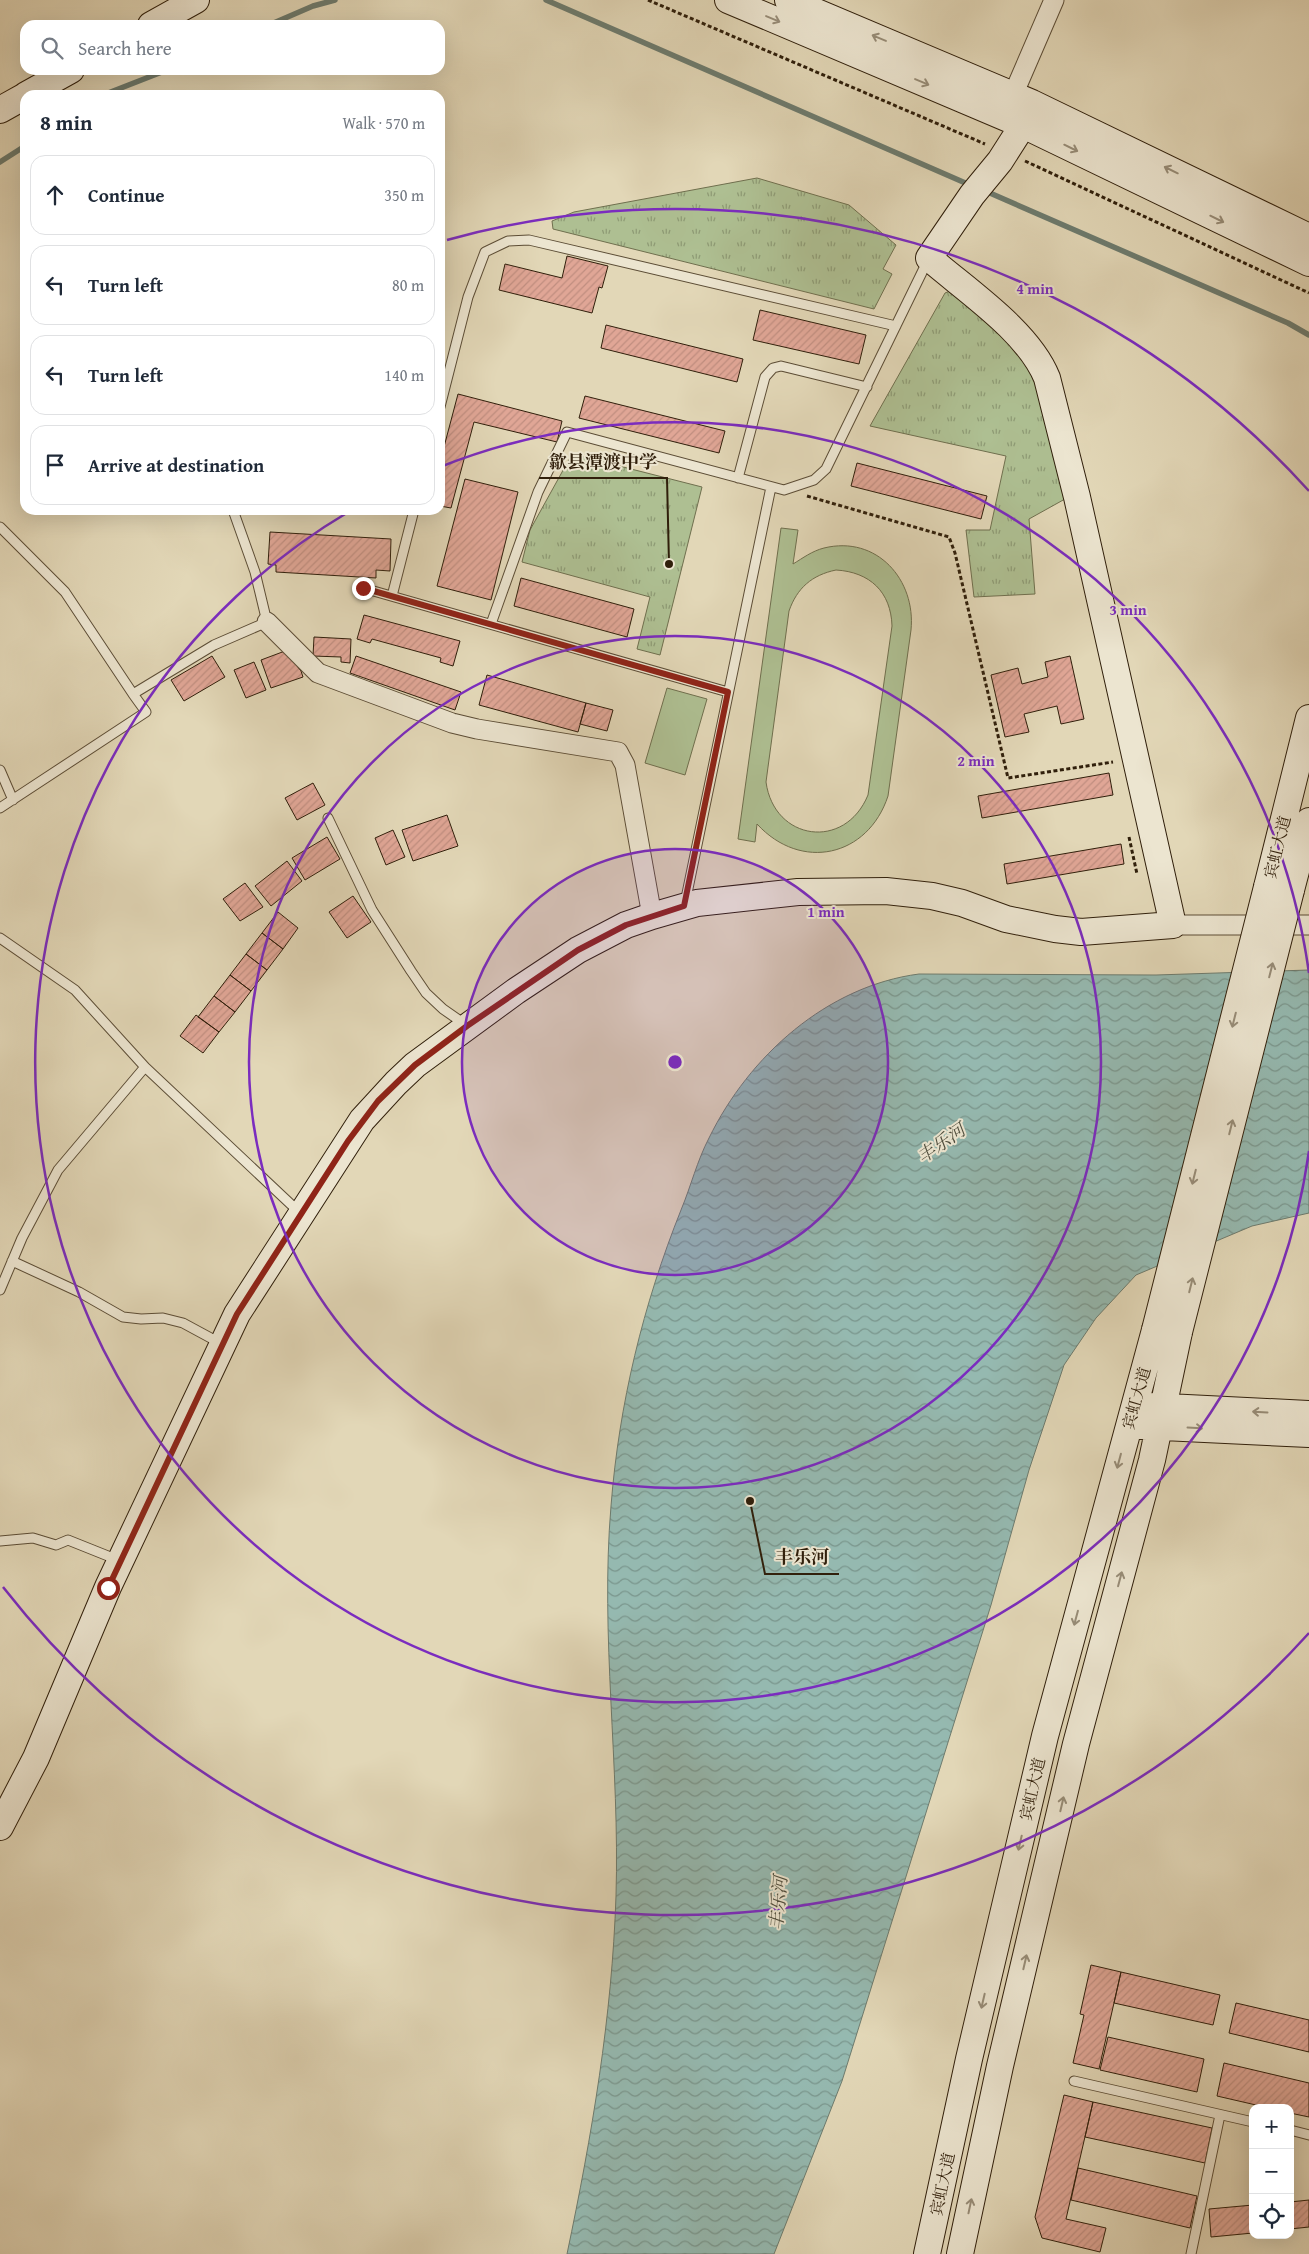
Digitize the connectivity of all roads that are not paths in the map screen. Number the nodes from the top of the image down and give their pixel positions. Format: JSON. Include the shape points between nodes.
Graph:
{"nodes":[{"id":1,"x":196,"y":0,"type":"edge"},
{"id":2,"x":728,"y":0,"type":"edge"},
{"id":3,"x":788,"y":0,"type":"edge"},
{"id":4,"x":1054,"y":0,"type":"edge"},
{"id":5,"x":160,"y":20,"type":"edge"},
{"id":6,"x":62,"y":75,"type":"edge"},
{"id":7,"x":35,"y":90,"type":"edge"},
{"id":8,"x":1013,"y":95,"type":"junction"},
{"id":9,"x":20,"y":98,"type":"edge"},
{"id":10,"x":0,"y":110,"type":"edge"},
{"id":11,"x":1023,"y":125,"type":"junction"},
{"id":12,"x":1309,"y":237,"type":"edge"},
{"id":13,"x":929,"y":258,"type":"junction"},
{"id":14,"x":1309,"y":263,"type":"edge"},
{"id":15,"x":896,"y":326,"type":"junction"},
{"id":16,"x":445,"y":387,"type":"edge"},
{"id":17,"x":866,"y":387,"type":"junction"},
{"id":18,"x":738,"y":478,"type":"junction"},
{"id":19,"x":771,"y":486,"type":"junction"},
{"id":20,"x":235,"y":515,"type":"edge"},
{"id":21,"x":413,"y":515,"type":"edge"},
{"id":22,"x":0,"y":527,"type":"edge"},
{"id":23,"x":363,"y":588,"type":"dead end"},
{"id":24,"x":392,"y":596,"type":"junction"},
{"id":25,"x":267,"y":622,"type":"junction"},
{"id":26,"x":491,"y":624,"type":"junction"},
{"id":27,"x":728,"y":692,"type":"junction"},
{"id":28,"x":133,"y":694,"type":"junction"},
{"id":29,"x":1309,"y":718,"type":"edge"},
{"id":30,"x":0,"y":770,"type":"edge"},
{"id":31,"x":13,"y":800,"type":"junction"},
{"id":32,"x":0,"y":808,"type":"edge"},
{"id":33,"x":328,"y":818,"type":"dead end"},
{"id":34,"x":1309,"y":821,"type":"edge"},
{"id":35,"x":1279,"y":889,"type":"junction"},
{"id":36,"x":684,"y":906,"type":"junction"},
{"id":37,"x":652,"y":916,"type":"junction"},
{"id":38,"x":1173,"y":925,"type":"junction"},
{"id":39,"x":1309,"y":925,"type":"edge"},
{"id":40,"x":0,"y":938,"type":"edge"},
{"id":41,"x":467,"y":1026,"type":"junction"},
{"id":42,"x":146,"y":1067,"type":"junction"},
{"id":43,"x":301,"y":1214,"type":"junction"},
{"id":44,"x":12,"y":1261,"type":"junction"},
{"id":45,"x":0,"y":1290,"type":"edge"},
{"id":46,"x":1168,"y":1331,"type":"junction"},
{"id":47,"x":222,"y":1345,"type":"junction"},
{"id":48,"x":1309,"y":1414,"type":"edge"},
{"id":49,"x":1131,"y":1416,"type":"junction"},
{"id":50,"x":1161,"y":1417,"type":"junction"},
{"id":51,"x":1309,"y":1434,"type":"edge"},
{"id":52,"x":0,"y":1541,"type":"edge"},
{"id":53,"x":121,"y":1562,"type":"junction"},
{"id":54,"x":0,"y":1827,"type":"edge"},
{"id":55,"x":1074,"y":2081,"type":"dead end"},
{"id":56,"x":1220,"y":2115,"type":"junction"},
{"id":57,"x":1249,"y":2121,"type":"edge"},
{"id":58,"x":1294,"y":2131,"type":"edge"},
{"id":59,"x":1309,"y":2135,"type":"edge"},
{"id":60,"x":927,"y":2254,"type":"edge"},
{"id":61,"x":960,"y":2254,"type":"edge"},
{"id":62,"x":1190,"y":2254,"type":"edge"}],
"edges":[{"from":1,"to":5,"type":"main road"},
{"from":2,"to":11,"type":"main road","one_way":true},
{"from":8,"to":3,"type":"main road","one_way":true},
{"from":4,"to":8,"type":"street"},
{"from":6,"to":7,"type":"main road"},
{"from":12,"to":8,"type":"main road","one_way":true},
{"from":9,"to":10,"type":"main road"},
{"from":11,"to":13,"type":"main road"},
{"from":11,"to":14,"type":"main road","one_way":true},
{"from":13,"to":15,"type":"lane"},
{"from":13,"to":38,"type":"main road","via":[[1024,339],[1039,360],[1046,378],[1078,497]]},
{"from":15,"to":16,"type":"lane","via":[[529,240],[508,241],[485,252],[468,297]]},
{"from":15,"to":17,"type":"lane"},
{"from":17,"to":18,"type":"lane","via":[[781,366],[773,368],[765,377]]},
{"from":17,"to":19,"type":"lane","via":[[826,469],[814,480],[784,490]]},
{"from":18,"to":19,"type":"lane"},
{"from":18,"to":26,"type":"lane","via":[[567,432],[538,492]]},
{"from":19,"to":27,"type":"lane"},
{"from":20,"to":25,"type":"lane","via":[[255,572]]},
{"from":21,"to":24,"type":"lane"},
{"from":22,"to":28,"type":"lane","via":[[65,592]]},
{"from":23,"to":24,"type":"lane"},
{"from":24,"to":26,"type":"lane"},
{"from":25,"to":28,"type":"lane","via":[[214,645]]},
{"from":25,"to":37,"type":"street","via":[[318,673],[452,723],[618,752],[625,765]]},
{"from":26,"to":27,"type":"lane"},
{"from":27,"to":36,"type":"lane"},
{"from":28,"to":31,"type":"lane","via":[[146,712]]},
{"from":29,"to":35,"type":"main road","name":"宾虹大道"},
{"from":30,"to":31,"type":"lane"},
{"from":31,"to":32,"type":"lane"},
{"from":33,"to":41,"type":"lane","via":[[372,910],[426,993]]},
{"from":34,"to":35,"type":"main road","name":"宾虹大道"},
{"from":35,"to":46,"type":"main road","bridge":true},
{"from":36,"to":37,"type":"main road"},
{"from":36,"to":38,"type":"main road","via":[[759,895],[837,890],[886,891],[962,902],[1006,918],[1054,929],[1081,932]]},
{"from":37,"to":41,"type":"main road","via":[[602,936],[578,950]]},
{"from":38,"to":39,"type":"street"},
{"from":40,"to":42,"type":"lane","via":[[75,990]]},
{"from":41,"to":43,"type":"main road","via":[[415,1065],[378,1101]]},
{"from":42,"to":43,"type":"lane"},
{"from":42,"to":44,"type":"lane","via":[[58,1170]]},
{"from":43,"to":47,"type":"main road","via":[[237,1314]]},
{"from":44,"to":45,"type":"lane"},
{"from":44,"to":47,"type":"lane","via":[[79,1292],[123,1317],[163,1318],[183,1323]]},
{"from":46,"to":49,"type":"main road","name":"宾虹大道"},
{"from":46,"to":50,"type":"main road","name":"宾虹大道"},
{"from":47,"to":53,"type":"main road"},
{"from":48,"to":50,"type":"main road","one_way":true},
{"from":49,"to":50,"type":"main road"},
{"from":49,"to":60,"type":"main road","name":"宾虹大道","one_way":true,"via":[[1044,1736]]},
{"from":50,"to":51,"type":"main road","one_way":true},
{"from":61,"to":50,"type":"main road","name":"宾虹大道","one_way":true,"via":[[1076,1744]]},
{"from":52,"to":53,"type":"lane","via":[[33,1538],[56,1546],[68,1540]]},
{"from":53,"to":54,"type":"main road","via":[[36,1758]]},
{"from":55,"to":56,"type":"lane"},
{"from":56,"to":57,"type":"lane"},
{"from":56,"to":62,"type":"lane"},
{"from":58,"to":59,"type":"lane"}]}
